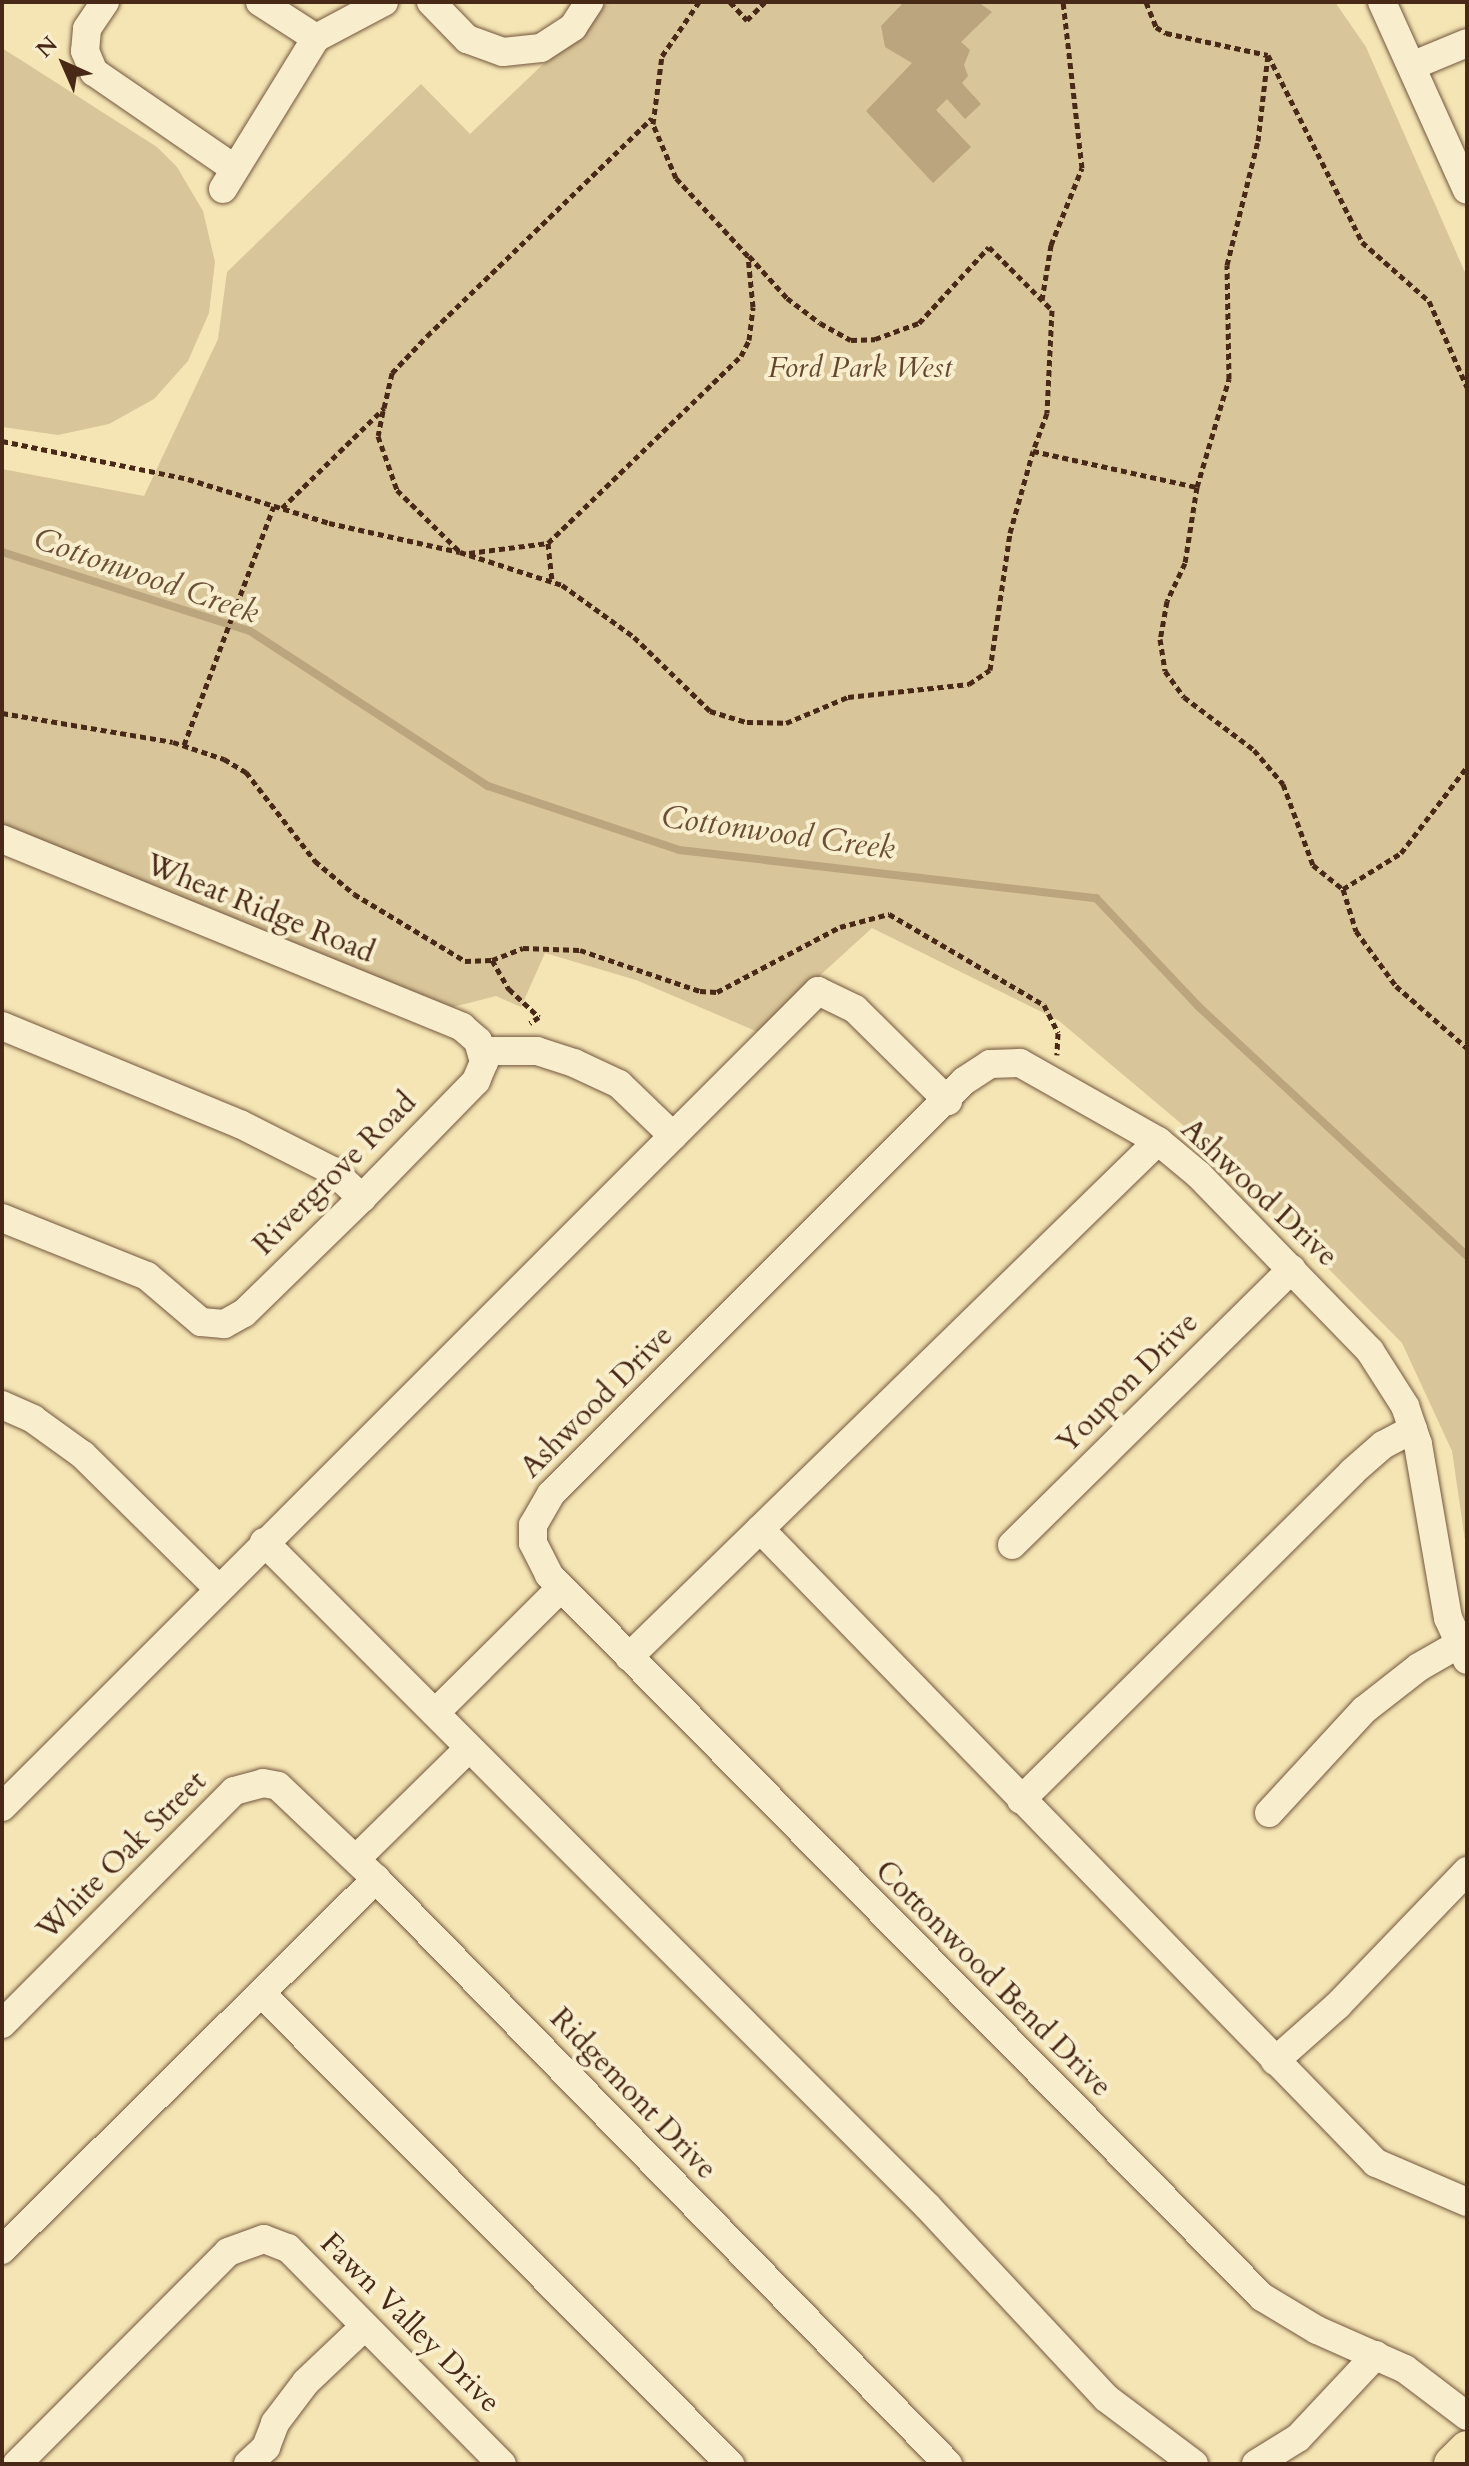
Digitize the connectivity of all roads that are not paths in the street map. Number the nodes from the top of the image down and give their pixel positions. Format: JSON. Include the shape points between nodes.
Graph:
{"nodes":[{"id":1,"x":105,"y":2,"type":"edge"},
{"id":2,"x":260,"y":2,"type":"edge"},
{"id":3,"x":384,"y":2,"type":"edge"},
{"id":4,"x":431,"y":2,"type":"edge"},
{"id":5,"x":589,"y":2,"type":"edge"},
{"id":6,"x":1382,"y":2,"type":"edge"},
{"id":7,"x":316,"y":38,"type":"junction"},
{"id":8,"x":1467,"y":43,"type":"edge"},
{"id":9,"x":1414,"y":65,"type":"junction"},
{"id":10,"x":1467,"y":190,"type":"edge"},
{"id":11,"x":2,"y":839,"type":"edge"},
{"id":12,"x":2,"y":1026,"type":"edge"},
{"id":13,"x":483,"y":1051,"type":"junction"},
{"id":14,"x":948,"y":1101,"type":"junction"},
{"id":15,"x":673,"y":1136,"type":"junction"},
{"id":16,"x":1158,"y":1141,"type":"junction"},
{"id":17,"x":362,"y":1198,"type":"junction"},
{"id":18,"x":2,"y":1218,"type":"edge"},
{"id":19,"x":1292,"y":1269,"type":"junction"},
{"id":20,"x":2,"y":1405,"type":"edge"},
{"id":21,"x":1413,"y":1429,"type":"junction"},
{"id":22,"x":533,"y":1525,"type":"joint"},
{"id":23,"x":760,"y":1529,"type":"junction"},
{"id":24,"x":264,"y":1542,"type":"junction"},
{"id":25,"x":1012,"y":1545,"type":"dead end"},
{"id":26,"x":561,"y":1588,"type":"junction"},
{"id":27,"x":219,"y":1589,"type":"junction"},
{"id":28,"x":1463,"y":1652,"type":"edge"},
{"id":29,"x":629,"y":1657,"type":"junction"},
{"id":30,"x":435,"y":1713,"type":"junction"},
{"id":31,"x":469,"y":1748,"type":"junction"},
{"id":32,"x":263,"y":1783,"type":"joint"},
{"id":33,"x":1021,"y":1800,"type":"junction"},
{"id":34,"x":2,"y":1807,"type":"edge"},
{"id":35,"x":1269,"y":1813,"type":"dead end"},
{"id":36,"x":356,"y":1859,"type":"junction"},
{"id":37,"x":1467,"y":1871,"type":"edge"},
{"id":38,"x":376,"y":1879,"type":"junction"},
{"id":39,"x":261,"y":1993,"type":"junction"},
{"id":40,"x":2,"y":2024,"type":"edge"},
{"id":41,"x":1275,"y":2061,"type":"junction"},
{"id":42,"x":1467,"y":2202,"type":"edge"},
{"id":43,"x":2,"y":2250,"type":"edge"},
{"id":44,"x":365,"y":2326,"type":"junction"},
{"id":45,"x":1376,"y":2355,"type":"junction"},
{"id":46,"x":1467,"y":2416,"type":"edge"},
{"id":47,"x":1467,"y":2449,"type":"edge"},
{"id":48,"x":266,"y":2458,"type":"edge"},
{"id":49,"x":17,"y":2464,"type":"edge"},
{"id":50,"x":502,"y":2464,"type":"edge"},
{"id":51,"x":730,"y":2464,"type":"edge"},
{"id":52,"x":948,"y":2464,"type":"edge"},
{"id":53,"x":1194,"y":2464,"type":"edge"},
{"id":54,"x":1256,"y":2464,"type":"edge"},
{"id":55,"x":1452,"y":2464,"type":"edge"}],
"edges":[{"from":1,"to":7,"type":"street","via":[[87,29],[85,51],[94,72],[229,179]]},
{"from":2,"to":7,"type":"street"},
{"from":3,"to":7,"type":"street"},
{"from":4,"to":5,"type":"street","via":[[467,39],[503,52],[541,48],[573,27]]},
{"from":6,"to":9,"type":"street"},
{"from":8,"to":9,"type":"street"},
{"from":9,"to":10,"type":"street"},
{"from":11,"to":13,"type":"street","name":"Wheat Ridge Road","via":[[462,1027]]},
{"from":12,"to":17,"type":"street","via":[[240,1124],[333,1171]]},
{"from":13,"to":15,"type":"street","via":[[537,1051],[574,1063],[619,1084]]},
{"from":13,"to":17,"type":"street","name":"Rivergrove Road","via":[[476,1081]]},
{"from":14,"to":15,"type":"street","via":[[855,1009],[818,991]]},
{"from":14,"to":16,"type":"street","name":"Ashwood Drive","via":[[964,1081],[990,1064],[1020,1063]]},
{"from":14,"to":22,"type":"street","name":"Ashwood Drive","via":[[551,1494]]},
{"from":15,"to":24,"type":"street"},
{"from":16,"to":19,"type":"street","name":"Ashwood Drive"},
{"from":16,"to":23,"type":"street"},
{"from":17,"to":18,"type":"street","name":"Rivergrove Road","via":[[244,1313],[212,1325],[191,1315],[147,1276]]},
{"from":19,"to":21,"type":"street","name":"Ashwood Drive","via":[[1370,1351]]},
{"from":19,"to":25,"type":"street","name":"Youpon Drive"},
{"from":20,"to":27,"type":"street","via":[[33,1419],[83,1455]]},
{"from":21,"to":28,"type":"street","name":"Ashwood Drive","via":[[1448,1618]]},
{"from":21,"to":33,"type":"street","via":[[1383,1445],[1352,1472]]},
{"from":22,"to":26,"type":"street","name":"Cottonwood Bend Drive","via":[[538,1560]]},
{"from":23,"to":29,"type":"street"},
{"from":23,"to":33,"type":"street"},
{"from":24,"to":27,"type":"street"},
{"from":24,"to":30,"type":"street"},
{"from":26,"to":29,"type":"street","name":"Cottonwood Bend Drive"},
{"from":26,"to":30,"type":"street"},
{"from":27,"to":34,"type":"street"},
{"from":28,"to":35,"type":"street","via":[[1419,1667],[1364,1710]]},
{"from":29,"to":45,"type":"street","name":"Cottonwood Bend Drive","via":[[1262,2297],[1317,2330]]},
{"from":30,"to":31,"type":"street"},
{"from":31,"to":36,"type":"street"},
{"from":31,"to":53,"type":"street","via":[[917,2195],[1106,2398]]},
{"from":32,"to":36,"type":"street","name":"Ridgemont Drive","via":[[290,1793]]},
{"from":32,"to":40,"type":"street","name":"White Oak Street","via":[[234,1791]]},
{"from":33,"to":41,"type":"street"},
{"from":36,"to":38,"type":"street","name":"Ridgemont Drive"},
{"from":37,"to":41,"type":"street","via":[[1338,2005]]},
{"from":38,"to":39,"type":"street"},
{"from":38,"to":52,"type":"street","name":"Ridgemont Drive"},
{"from":39,"to":43,"type":"street"},
{"from":39,"to":51,"type":"street"},
{"from":41,"to":42,"type":"street","via":[[1376,2163]]},
{"from":44,"to":48,"type":"street","via":[[306,2382],[275,2423]]},
{"from":44,"to":49,"type":"street","name":"Fawn Valley Drive","via":[[288,2248],[264,2239],[228,2252]]},
{"from":44,"to":50,"type":"street","name":"Fawn Valley Drive"},
{"from":45,"to":46,"type":"street","name":"Cottonwood Bend Drive","via":[[1416,2376]]},
{"from":45,"to":54,"type":"street","via":[[1298,2438]]},
{"from":47,"to":55,"type":"main road"}]}
